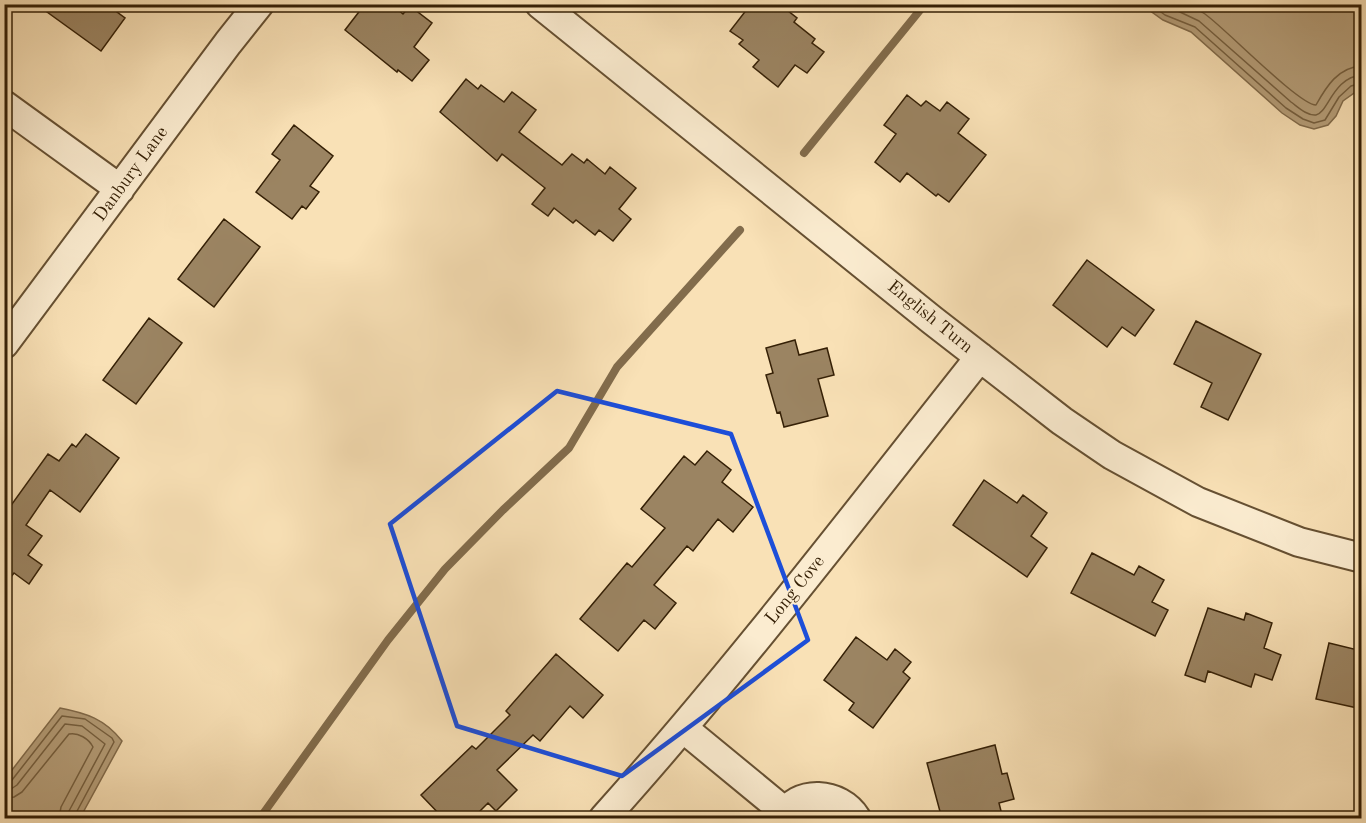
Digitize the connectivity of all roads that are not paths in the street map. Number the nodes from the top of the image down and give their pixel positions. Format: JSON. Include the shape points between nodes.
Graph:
{"nodes":[{"id":1,"x":259,"y":4,"type":"edge"},
{"id":2,"x":540,"y":4,"type":"edge"},
{"id":3,"x":4,"y":105,"type":"edge"},
{"id":4,"x":120,"y":189,"type":"junction"},
{"id":5,"x":4,"y":344,"type":"edge"},
{"id":6,"x":980,"y":357,"type":"junction"},
{"id":7,"x":1362,"y":558,"type":"edge"},
{"id":8,"x":683,"y":728,"type":"junction"},
{"id":9,"x":784,"y":815,"type":"edge"},
{"id":10,"x":604,"y":819,"type":"edge"},
{"id":11,"x":856,"y":819,"type":"edge"}],
"edges":[{"from":1,"to":4,"type":"street","name":"Danbury Lane"},
{"from":2,"to":6,"type":"street","name":"English Turn"},
{"from":3,"to":4,"type":"street"},
{"from":4,"to":5,"type":"street","name":"Danbury Lane"},
{"from":6,"to":7,"type":"street","name":"English Turn","via":[[1112,455],[1198,502],[1299,542]]},
{"from":6,"to":8,"type":"street","name":"Long Cove"},
{"from":8,"to":9,"type":"street"},
{"from":8,"to":10,"type":"street","name":"Long Cove"},
{"from":9,"to":11,"type":"street","via":[[800,801],[817,796],[836,799]]}]}
